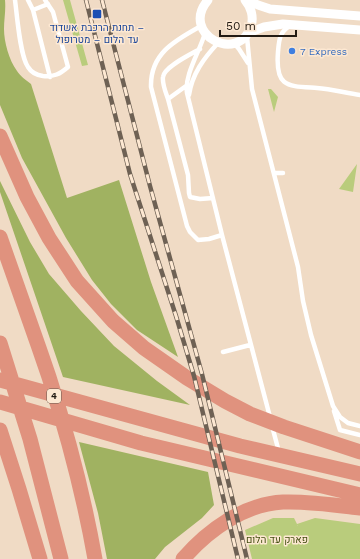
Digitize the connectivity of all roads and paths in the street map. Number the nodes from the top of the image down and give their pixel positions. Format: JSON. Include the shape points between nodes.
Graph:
{"nodes":[{"id":1,"x":15,"y":0,"type":"edge"},
{"id":2,"x":28,"y":0,"type":"edge"},
{"id":3,"x":208,"y":0,"type":"edge"},
{"id":4,"x":246,"y":0,"type":"edge"},
{"id":5,"x":46,"y":2,"type":"edge"},
{"id":6,"x":33,"y":10,"type":"junction"},
{"id":7,"x":360,"y":16,"type":"edge"},
{"id":8,"x":296,"y":24,"type":"junction"},
{"id":9,"x":203,"y":30,"type":"junction"},
{"id":10,"x":360,"y":30,"type":"edge"},
{"id":11,"x":247,"y":34,"type":"junction"},
{"id":12,"x":218,"y":43,"type":"junction"},
{"id":13,"x":234,"y":43,"type":"junction"},
{"id":14,"x":200,"y":49,"type":"junction"},
{"id":15,"x":249,"y":66,"type":"junction"},
{"id":16,"x":50,"y":77,"type":"junction"},
{"id":17,"x":186,"y":86,"type":"junction"},
{"id":18,"x":360,"y":95,"type":"edge"},
{"id":19,"x":168,"y":99,"type":"junction"},
{"id":20,"x":189,"y":100,"type":"junction"},
{"id":21,"x":0,"y":136,"type":"edge"},
{"id":22,"x":274,"y":173,"type":"junction"},
{"id":23,"x":283,"y":173,"type":"dead end"},
{"id":24,"x":189,"y":193,"type":"junction"},
{"id":25,"x":179,"y":196,"type":"junction"},
{"id":26,"x":213,"y":198,"type":"junction"},
{"id":27,"x":222,"y":235,"type":"junction"},
{"id":28,"x":0,"y":237,"type":"edge"},
{"id":29,"x":0,"y":343,"type":"edge"},
{"id":30,"x":250,"y":345,"type":"junction"},
{"id":31,"x":223,"y":352,"type":"dead end"},
{"id":32,"x":0,"y":380,"type":"edge"},
{"id":33,"x":0,"y":402,"type":"edge"},
{"id":34,"x":333,"y":406,"type":"junction"},
{"id":35,"x":360,"y":426,"type":"edge"},
{"id":36,"x":0,"y":430,"type":"edge"},
{"id":37,"x":360,"y":435,"type":"edge"},
{"id":38,"x":360,"y":452,"type":"edge"},
{"id":39,"x":282,"y":463,"type":"dead end"},
{"id":40,"x":360,"y":474,"type":"edge"},
{"id":41,"x":255,"y":477,"type":"dead end"},
{"id":42,"x":286,"y":481,"type":"dead end"},
{"id":43,"x":360,"y":495,"type":"edge"},
{"id":44,"x":360,"y":508,"type":"edge"},
{"id":45,"x":40,"y":559,"type":"edge"},
{"id":46,"x":60,"y":559,"type":"edge"},
{"id":47,"x":95,"y":559,"type":"edge"},
{"id":48,"x":183,"y":559,"type":"edge"}],
"edges":[{"from":1,"to":16,"type":"lane","via":[[23,56],[27,66],[37,75]]},
{"from":2,"to":6,"type":"lane"},
{"from":3,"to":9,"type":"street","via":[[200,14]]},
{"from":4,"to":7,"type":"street","via":[[270,8]]},
{"from":4,"to":11,"type":"street","via":[[252,15],[252,26]]},
{"from":5,"to":6,"type":"lane"},
{"from":5,"to":16,"type":"lane","via":[[53,12],[68,67]]},
{"from":6,"to":16,"type":"lane"},
{"from":8,"to":10,"type":"street"},
{"from":8,"to":11,"type":"street","via":[[272,25]]},
{"from":8,"to":18,"type":"lane","via":[[285,30],[279,40],[277,63],[280,77],[285,82],[299,87]]},
{"from":9,"to":12,"type":"street"},
{"from":9,"to":14,"type":"lane"},
{"from":9,"to":25,"type":"lane","via":[[168,46],[156,63],[151,77],[151,87]]},
{"from":11,"to":13,"type":"street"},
{"from":11,"to":15,"type":"lane"},
{"from":12,"to":13,"type":"street"},
{"from":12,"to":20,"type":"lane","via":[[194,75]]},
{"from":13,"to":15,"type":"lane"},
{"from":14,"to":17,"type":"lane","via":[[191,67]]},
{"from":14,"to":19,"type":"lane","via":[[164,73]]},
{"from":15,"to":22,"type":"lane","via":[[252,89]]},
{"from":17,"to":19,"type":"lane"},
{"from":17,"to":20,"type":"lane"},
{"from":19,"to":24,"type":"lane","via":[[188,175]]},
{"from":20,"to":26,"type":"lane"},
{"from":21,"to":38,"type":"highway","via":[[49,238],[77,281],[113,321],[144,348],[187,378],[250,414]]},
{"from":22,"to":23,"type":"lane"},
{"from":22,"to":34,"type":"lane","via":[[298,267],[310,335]]},
{"from":24,"to":25,"type":"lane"},
{"from":24,"to":26,"type":"lane","via":[[194,199]]},
{"from":25,"to":27,"type":"lane","via":[[187,226],[193,237],[203,240]]},
{"from":26,"to":27,"type":"lane"},
{"from":27,"to":30,"type":"lane"},
{"from":28,"to":47,"type":"highway","number":"4","via":[[49,378],[69,445]]},
{"from":29,"to":46,"type":"highway","via":[[30,438]]},
{"from":30,"to":31,"type":"lane"},
{"from":30,"to":39,"type":"lane"},
{"from":32,"to":40,"type":"highway","via":[[240,446]]},
{"from":33,"to":43,"type":"highway","via":[[141,443]]},
{"from":34,"to":35,"type":"lane","via":[[340,417],[348,423]]},
{"from":34,"to":37,"type":"lane","via":[[340,430]]},
{"from":36,"to":45,"type":"highway"},
{"from":41,"to":42,"type":"lane","via":[[284,470]]},
{"from":44,"to":48,"type":"highway","via":[[283,502],[260,507],[216,529],[194,546]]}]}
